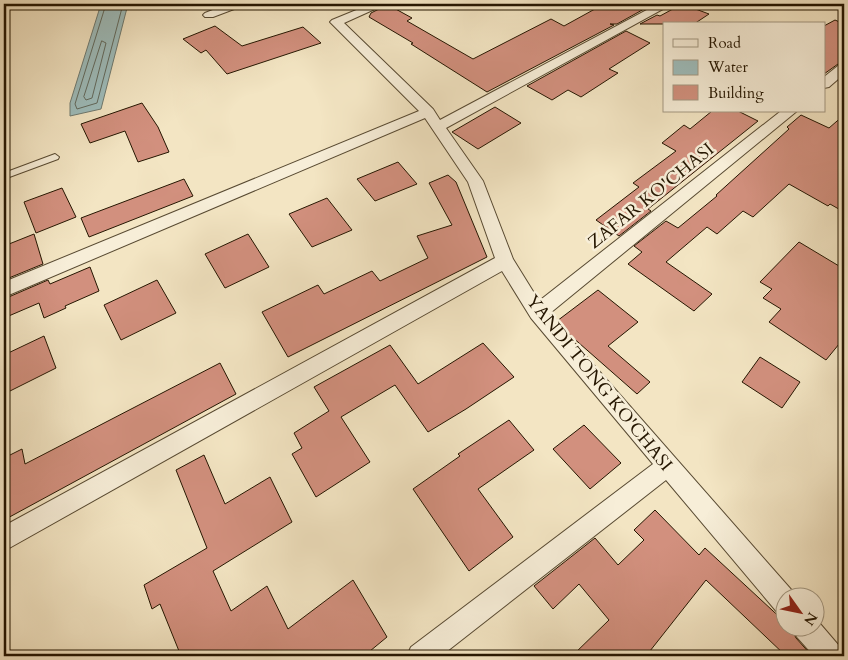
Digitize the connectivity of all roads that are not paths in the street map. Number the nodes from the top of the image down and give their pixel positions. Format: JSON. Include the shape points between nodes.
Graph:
{"nodes":[{"id":1,"x":238,"y":4,"type":"edge"},
{"id":2,"x":380,"y":4,"type":"edge"},
{"id":3,"x":666,"y":4,"type":"edge"},
{"id":4,"x":356,"y":8,"type":"edge"},
{"id":5,"x":209,"y":15,"type":"dead end"},
{"id":6,"x":844,"y":68,"type":"edge"},
{"id":7,"x":826,"y":82,"type":"edge"},
{"id":8,"x":789,"y":112,"type":"edge"},
{"id":9,"x":434,"y":119,"type":"junction"},
{"id":10,"x":55,"y":157,"type":"dead end"},
{"id":11,"x":4,"y":176,"type":"edge"},
{"id":12,"x":505,"y":261,"type":"junction"},
{"id":13,"x":4,"y":290,"type":"edge"},
{"id":14,"x":537,"y":313,"type":"junction"},
{"id":15,"x":667,"y":466,"type":"junction"},
{"id":16,"x":4,"y":539,"type":"edge"},
{"id":17,"x":776,"y":591,"type":"edge"},
{"id":18,"x":815,"y":638,"type":"edge"},
{"id":19,"x":420,"y":656,"type":"edge"},
{"id":20,"x":831,"y":656,"type":"edge"}],
"edges":[{"from":1,"to":5,"type":"street"},
{"from":2,"to":4,"type":"street","name":"YANDI TONG KO'CHASI"},
{"from":3,"to":9,"type":"street"},
{"from":4,"to":9,"type":"street","name":"YANDI TONG KO'CHASI","via":[[336,22]]},
{"from":6,"to":7,"type":"street"},
{"from":8,"to":14,"type":"street","name":"ZAFAR KO'CHASI"},
{"from":9,"to":12,"type":"street","name":"YANDI TONG KO'CHASI","via":[[475,181]]},
{"from":9,"to":13,"type":"street"},
{"from":10,"to":11,"type":"lane"},
{"from":12,"to":14,"type":"street","name":"YANDI TONG KO'CHASI"},
{"from":12,"to":16,"type":"street"},
{"from":14,"to":15,"type":"street","name":"YANDI TONG KO'CHASI"},
{"from":15,"to":17,"type":"street","name":"YANDI TONG KO'CHASI"},
{"from":15,"to":19,"type":"street"},
{"from":18,"to":20,"type":"street"}]}
